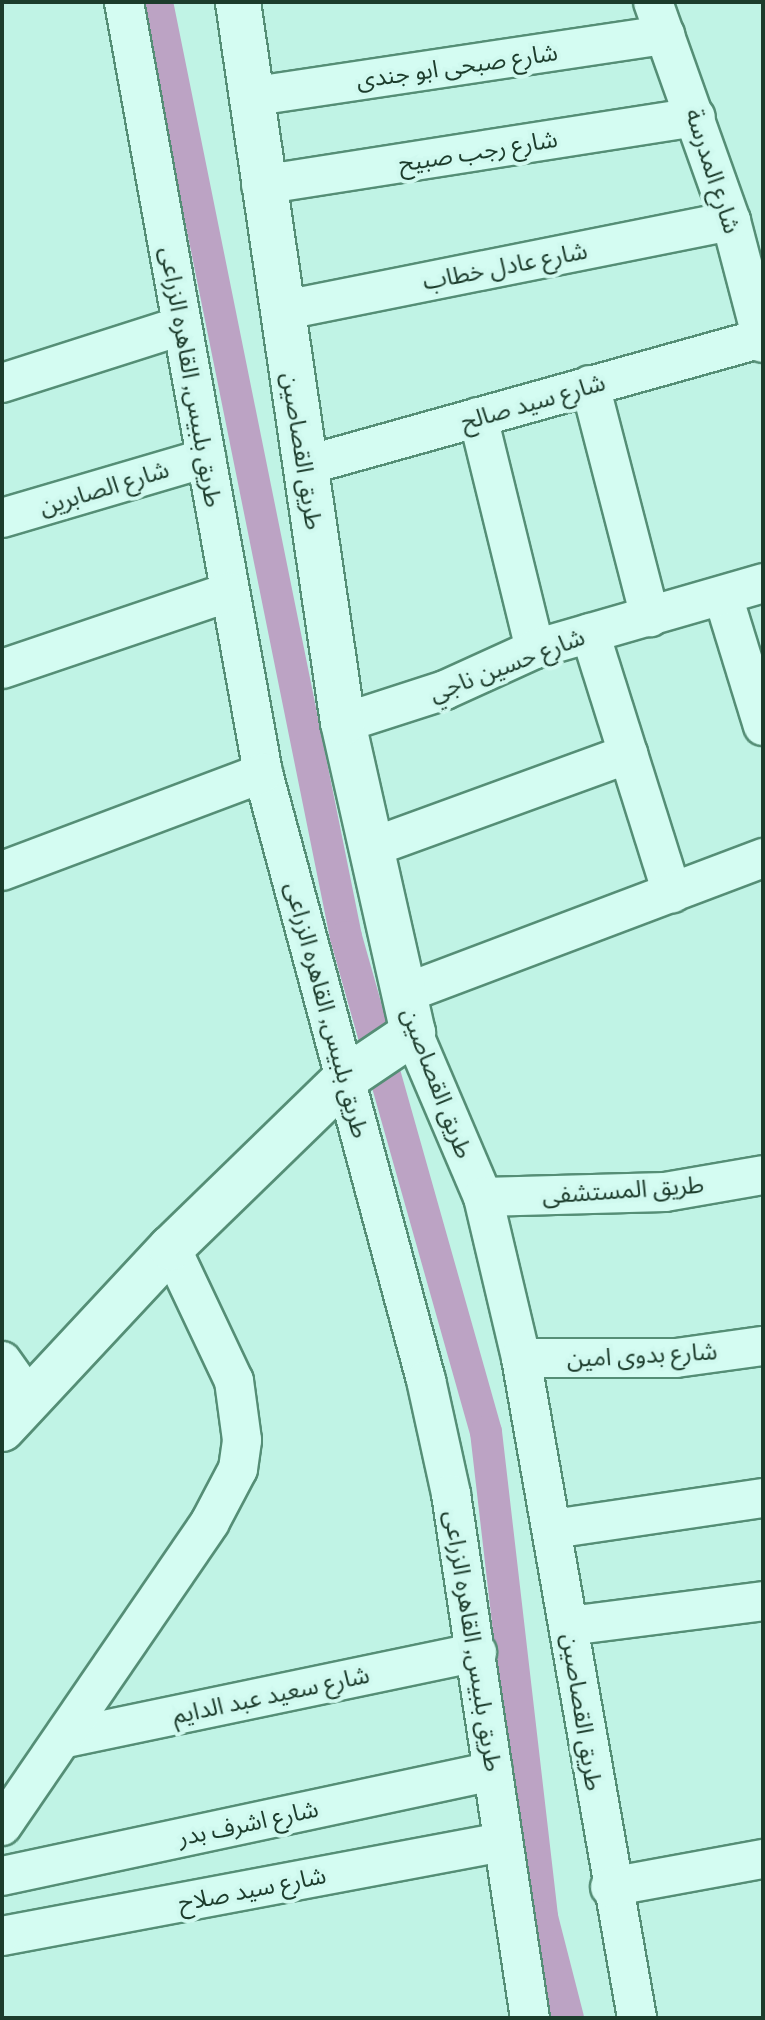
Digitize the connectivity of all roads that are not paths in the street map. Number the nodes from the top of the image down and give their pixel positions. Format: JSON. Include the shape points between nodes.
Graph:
{"nodes":[{"id":1,"x":124,"y":2,"type":"edge"},
{"id":2,"x":238,"y":2,"type":"edge"},
{"id":3,"x":659,"y":19,"type":"edge"},
{"id":4,"x":249,"y":97,"type":"junction"},
{"id":5,"x":696,"y":117,"type":"junction"},
{"id":6,"x":261,"y":185,"type":"junction"},
{"id":7,"x":731,"y":221,"type":"junction"},
{"id":8,"x":280,"y":311,"type":"junction"},
{"id":9,"x":760,"y":321,"type":"edge"},
{"id":10,"x":181,"y":326,"type":"junction"},
{"id":11,"x":2,"y":383,"type":"edge"},
{"id":12,"x":590,"y":385,"type":"junction"},
{"id":13,"x":478,"y":417,"type":"junction"},
{"id":14,"x":206,"y":458,"type":"junction"},
{"id":15,"x":304,"y":466,"type":"junction"},
{"id":16,"x":2,"y":518,"type":"edge"},
{"id":17,"x":763,"y":583,"type":"edge"},
{"id":18,"x":229,"y":592,"type":"junction"},
{"id":19,"x":723,"y":596,"type":"junction"},
{"id":20,"x":650,"y":617,"type":"junction"},
{"id":21,"x":590,"y":633,"type":"junction"},
{"id":22,"x":535,"y":649,"type":"junction"},
{"id":23,"x":2,"y":669,"type":"edge"},
{"id":24,"x":343,"y":723,"type":"junction"},
{"id":25,"x":763,"y":726,"type":"edge"},
{"id":26,"x":628,"y":754,"type":"junction"},
{"id":27,"x":263,"y":773,"type":"junction"},
{"id":28,"x":370,"y":848,"type":"junction"},
{"id":29,"x":763,"y":858,"type":"edge"},
{"id":30,"x":2,"y":871,"type":"edge"},
{"id":31,"x":672,"y":893,"type":"junction"},
{"id":32,"x":406,"y":1023,"type":"junction"},
{"id":33,"x":354,"y":1074,"type":"junction"},
{"id":34,"x":763,"y":1175,"type":"edge"},
{"id":35,"x":483,"y":1197,"type":"junction"},
{"id":36,"x":171,"y":1248,"type":"junction"},
{"id":37,"x":763,"y":1346,"type":"edge"},
{"id":38,"x":521,"y":1358,"type":"junction"},
{"id":39,"x":2,"y":1361,"type":"edge"},
{"id":40,"x":15,"y":1414,"type":"edge"},
{"id":41,"x":763,"y":1498,"type":"edge"},
{"id":42,"x":553,"y":1529,"type":"junction"},
{"id":43,"x":763,"y":1601,"type":"edge"},
{"id":44,"x":569,"y":1626,"type":"junction"},
{"id":45,"x":477,"y":1652,"type":"junction"},
{"id":46,"x":66,"y":1738,"type":"junction"},
{"id":47,"x":493,"y":1771,"type":"junction"},
{"id":48,"x":2,"y":1826,"type":"edge"},
{"id":49,"x":502,"y":1842,"type":"junction"},
{"id":50,"x":763,"y":1859,"type":"edge"},
{"id":51,"x":2,"y":1876,"type":"edge"},
{"id":52,"x":610,"y":1887,"type":"junction"},
{"id":53,"x":2,"y":1936,"type":"edge"},
{"id":54,"x":530,"y":2018,"type":"edge"},
{"id":55,"x":637,"y":2018,"type":"edge"}],
"edges":[{"from":1,"to":10,"type":"street","name":"طريق بلبيس, القاهره الزراعى"},
{"from":2,"to":4,"type":"street","name":"طريق القصاصين"},
{"from":3,"to":4,"type":"street","name":"شارع صبحى ابو جندى"},
{"from":3,"to":5,"type":"street","name":"شارع المدرسة"},
{"from":4,"to":6,"type":"street","name":"طريق القصاصين"},
{"from":5,"to":6,"type":"street","name":"شارع رجب صبيح"},
{"from":5,"to":7,"type":"street","name":"شارع المدرسة"},
{"from":6,"to":8,"type":"street","name":"طريق القصاصين"},
{"from":7,"to":8,"type":"street","name":"شارع عادل خطاب"},
{"from":7,"to":9,"type":"street","name":"شارع المدرسة"},
{"from":8,"to":15,"type":"street","name":"طريق القصاصين"},
{"from":9,"to":12,"type":"street","name":"شارع سيد صالح"},
{"from":10,"to":11,"type":"street"},
{"from":10,"to":14,"type":"street","name":"طريق بلبيس, القاهره الزراعى"},
{"from":12,"to":13,"type":"street","name":"شارع سيد صالح"},
{"from":12,"to":20,"type":"street"},
{"from":13,"to":15,"type":"street","name":"شارع سيد صالح"},
{"from":13,"to":22,"type":"street"},
{"from":14,"to":16,"type":"street","name":"شارع الصابرين"},
{"from":14,"to":18,"type":"street","name":"طريق بلبيس, القاهره الزراعى"},
{"from":15,"to":24,"type":"street","name":"طريق القصاصين"},
{"from":17,"to":19,"type":"street","name":"شارع حسين ناجي"},
{"from":18,"to":23,"type":"street"},
{"from":18,"to":27,"type":"street","name":"طريق بلبيس, القاهره الزراعى"},
{"from":19,"to":20,"type":"street","name":"شارع حسين ناجي"},
{"from":19,"to":25,"type":"street"},
{"from":20,"to":21,"type":"street","name":"شارع حسين ناجي"},
{"from":21,"to":22,"type":"street","name":"شارع حسين ناجي"},
{"from":21,"to":26,"type":"street"},
{"from":22,"to":24,"type":"street","name":"شارع حسين ناجي","via":[[469,681]]},
{"from":24,"to":28,"type":"street","name":"طريق القصاصين"},
{"from":26,"to":28,"type":"street"},
{"from":26,"to":31,"type":"street"},
{"from":27,"to":30,"type":"street"},
{"from":27,"to":33,"type":"street","name":"طريق بلبيس, القاهره الزراعى"},
{"from":28,"to":32,"type":"street","name":"طريق القصاصين"},
{"from":29,"to":31,"type":"street"},
{"from":31,"to":32,"type":"street"},
{"from":32,"to":33,"type":"street"},
{"from":32,"to":35,"type":"street","name":"طريق القصاصين"},
{"from":33,"to":36,"type":"street"},
{"from":33,"to":45,"type":"street","name":"طريق بلبيس, القاهره الزراعى","via":[[426,1380]]},
{"from":34,"to":35,"type":"street","name":"طريق المستشفى","via":[[665,1192]]},
{"from":35,"to":38,"type":"street","name":"طريق القصاصين"},
{"from":36,"to":40,"type":"street"},
{"from":36,"to":46,"type":"street","via":[[234,1381],[242,1440],[238,1469],[219,1509]]},
{"from":37,"to":38,"type":"street","name":"شارع بدوى امين","via":[[661,1358]]},
{"from":38,"to":42,"type":"street","name":"طريق القصاصين"},
{"from":39,"to":40,"type":"street"},
{"from":41,"to":42,"type":"street"},
{"from":42,"to":44,"type":"street","name":"طريق القصاصين"},
{"from":43,"to":44,"type":"street"},
{"from":44,"to":52,"type":"street","name":"طريق القصاصين"},
{"from":45,"to":46,"type":"street","name":"شارع سعيد عبد الدايم"},
{"from":45,"to":47,"type":"street","name":"طريق بلبيس, القاهره الزراعى"},
{"from":46,"to":48,"type":"street"},
{"from":47,"to":49,"type":"street","name":"طريق بلبيس, القاهره الزراعى"},
{"from":47,"to":51,"type":"street","name":"شارع اشرف بدر"},
{"from":49,"to":53,"type":"street","name":"شارع سيد صلاح"},
{"from":49,"to":54,"type":"street","name":"طريق بلبيس, القاهره الزراعى"},
{"from":50,"to":52,"type":"street"},
{"from":52,"to":55,"type":"street","name":"طريق القصاصين"}]}
